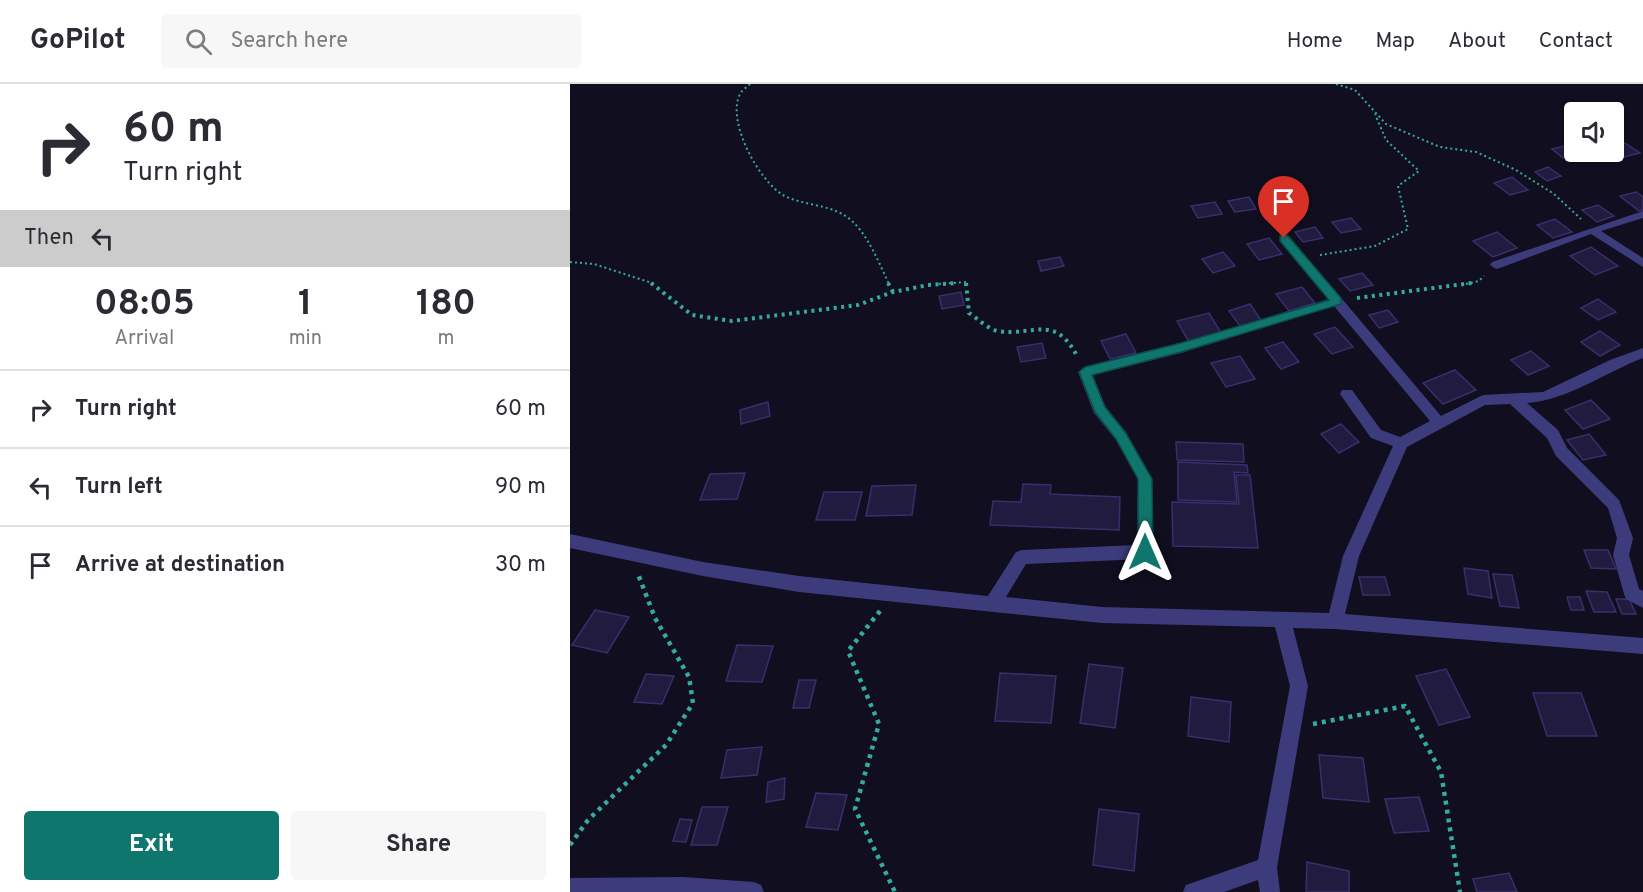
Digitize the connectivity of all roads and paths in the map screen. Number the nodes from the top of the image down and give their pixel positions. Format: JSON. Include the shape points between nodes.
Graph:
{"nodes":[{"id":1,"x":750,"y":84,"type":"edge"},
{"id":2,"x":1336,"y":84,"type":"edge"},
{"id":3,"x":1375,"y":114,"type":"junction"},
{"id":4,"x":1643,"y":214,"type":"edge"},
{"id":5,"x":1592,"y":230,"type":"junction"},
{"id":6,"x":1284,"y":238,"type":"dead end"},
{"id":7,"x":1300,"y":258,"type":"junction"},
{"id":8,"x":570,"y":262,"type":"edge"},
{"id":9,"x":1643,"y":263,"type":"edge"},
{"id":10,"x":1496,"y":265,"type":"joint"},
{"id":11,"x":894,"y":292,"type":"junction"},
{"id":12,"x":1337,"y":301,"type":"junction"},
{"id":13,"x":1643,"y":353,"type":"edge"},
{"id":14,"x":1085,"y":372,"type":"junction"},
{"id":15,"x":1347,"y":394,"type":"dead end"},
{"id":16,"x":1512,"y":399,"type":"junction"},
{"id":17,"x":1439,"y":423,"type":"junction"},
{"id":18,"x":1401,"y":443,"type":"junction"},
{"id":19,"x":570,"y":540,"type":"edge"},
{"id":20,"x":631,"y":554,"type":"junction"},
{"id":21,"x":894,"y":594,"type":"junction"},
{"id":22,"x":1643,"y":600,"type":"edge"},
{"id":23,"x":992,"y":604,"type":"junction"},
{"id":24,"x":1282,"y":620,"type":"junction"},
{"id":25,"x":1335,"y":621,"type":"junction"},
{"id":26,"x":1643,"y":646,"type":"edge"},
{"id":27,"x":1292,"y":728,"type":"junction"},
{"id":28,"x":570,"y":845,"type":"edge"},
{"id":29,"x":1268,"y":867,"type":"junction"},
{"id":30,"x":570,"y":888,"type":"edge"},
{"id":31,"x":754,"y":892,"type":"edge"},
{"id":32,"x":895,"y":892,"type":"edge"},
{"id":33,"x":1193,"y":892,"type":"edge"},
{"id":34,"x":1270,"y":892,"type":"edge"},
{"id":35,"x":1460,"y":892,"type":"edge"}],
"edges":[{"from":1,"to":11,"type":"path","via":[[742,88],[736,102],[737,117],[746,145],[764,178],[781,194],[835,208],[852,220]]},
{"from":2,"to":3,"type":"path","via":[[1355,90]]},
{"from":3,"to":5,"type":"path","via":[[1409,135],[1440,147],[1476,152],[1516,170],[1554,194]]},
{"from":3,"to":7,"type":"path","via":[[1378,130],[1419,171],[1398,186],[1408,229],[1375,246]]},
{"from":4,"to":5,"type":"street"},
{"from":5,"to":9,"type":"street"},
{"from":5,"to":10,"type":"street"},
{"from":6,"to":7,"type":"street"},
{"from":7,"to":12,"type":"street"},
{"from":8,"to":11,"type":"path","via":[[594,264],[655,284],[692,315],[732,321],[858,305]]},
{"from":10,"to":12,"type":"path","via":[[1479,281]]},
{"from":11,"to":14,"type":"path","via":[[966,282],[969,313],[994,331],[1051,329],[1071,344]]},
{"from":12,"to":14,"type":"street"},
{"from":12,"to":17,"type":"street"},
{"from":13,"to":16,"type":"street","via":[[1545,397]]},
{"from":14,"to":23,"type":"street","via":[[1099,409],[1121,436],[1145,479],[1145,552],[1022,557]]},
{"from":15,"to":18,"type":"street","via":[[1376,434]]},
{"from":16,"to":17,"type":"street","via":[[1482,400]]},
{"from":16,"to":22,"type":"street","via":[[1553,434],[1561,452],[1614,505],[1625,538],[1621,555],[1632,594]]},
{"from":17,"to":18,"type":"street"},
{"from":18,"to":25,"type":"street","via":[[1351,556]]},
{"from":19,"to":20,"type":"street"},
{"from":20,"to":21,"type":"street","via":[[799,584]]},
{"from":20,"to":28,"type":"path","via":[[655,618],[689,677],[693,702],[666,745],[588,820]]},
{"from":21,"to":23,"type":"street"},
{"from":21,"to":32,"type":"path","via":[[848,651],[879,724],[855,809]]},
{"from":23,"to":24,"type":"street","via":[[1102,615]]},
{"from":24,"to":25,"type":"street"},
{"from":24,"to":27,"type":"street","via":[[1299,686]]},
{"from":25,"to":26,"type":"street"},
{"from":27,"to":29,"type":"street"},
{"from":27,"to":35,"type":"path","via":[[1405,706],[1441,772]]},
{"from":29,"to":33,"type":"street"},
{"from":29,"to":34,"type":"street"},
{"from":30,"to":31,"type":"street","via":[[683,887]]}]}
